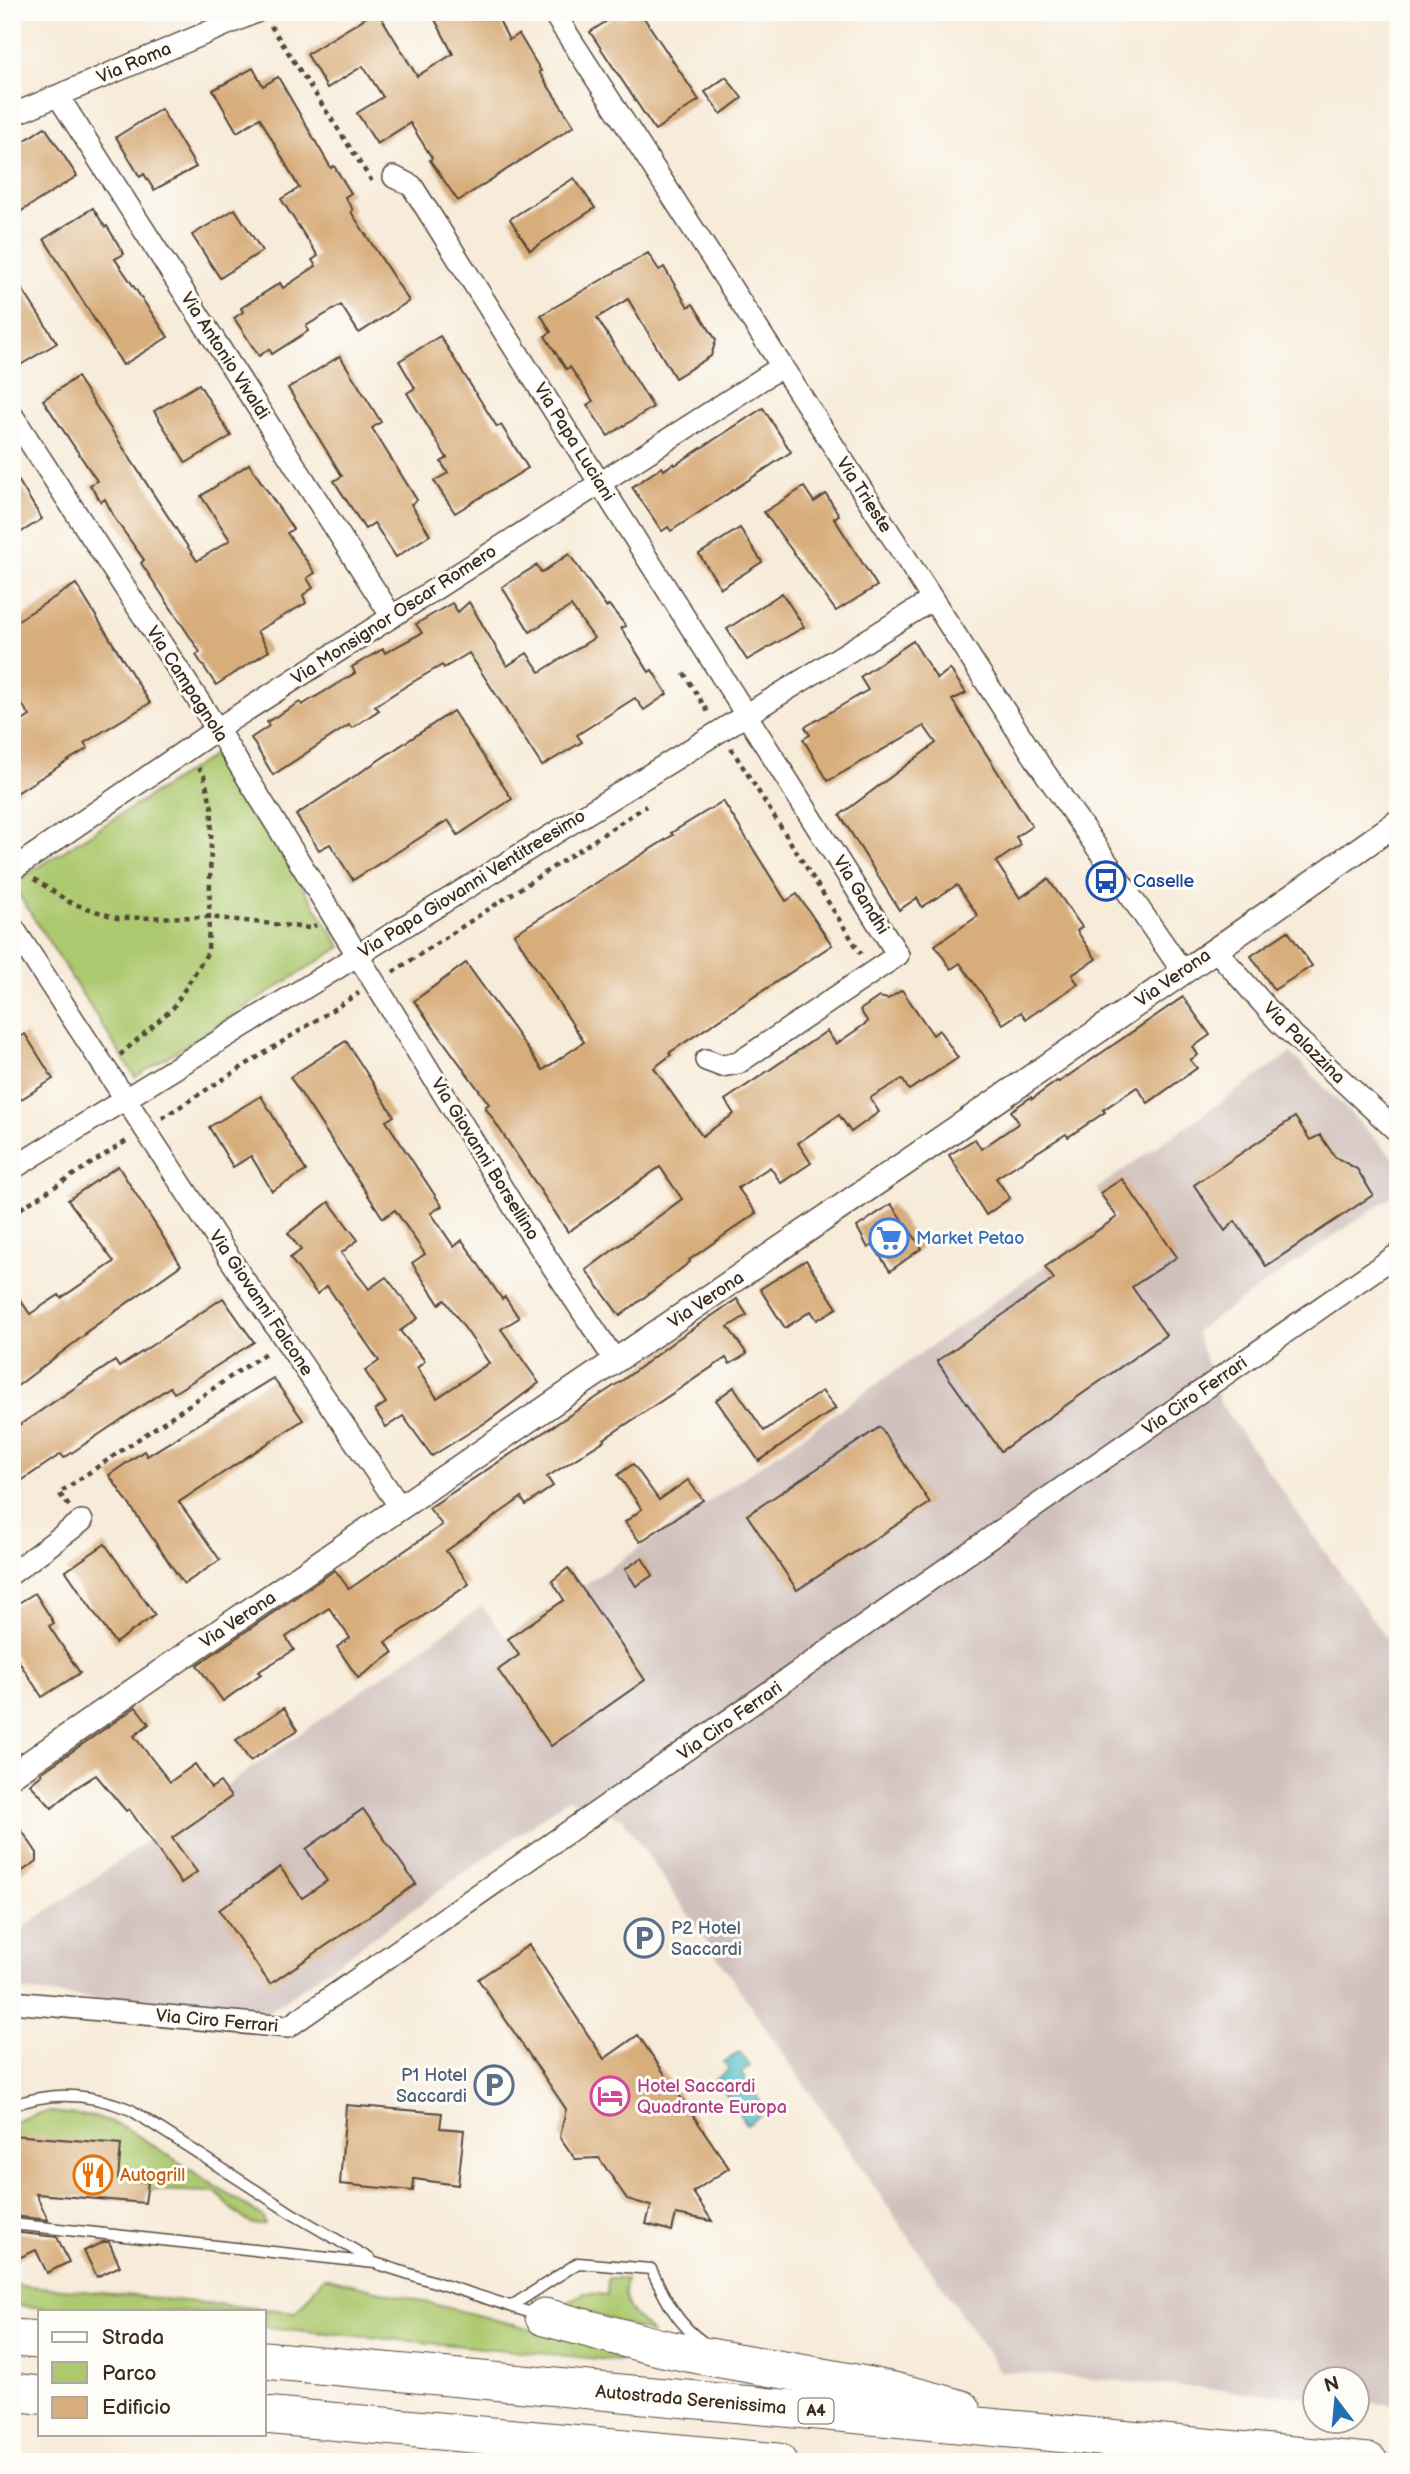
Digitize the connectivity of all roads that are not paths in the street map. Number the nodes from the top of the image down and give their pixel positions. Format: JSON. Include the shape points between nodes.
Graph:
{"nodes":[{"id":1,"x":552,"y":12,"type":"edge"},
{"id":2,"x":263,"y":17,"type":"edge"},
{"id":3,"x":58,"y":96,"type":"junction"},
{"id":4,"x":12,"y":116,"type":"edge"},
{"id":5,"x":396,"y":178,"type":"road end"},
{"id":6,"x":781,"y":367,"type":"junction"},
{"id":7,"x":12,"y":415,"type":"edge"},
{"id":8,"x":600,"y":482,"type":"junction"},
{"id":9,"x":932,"y":600,"type":"junction"},
{"id":10,"x":391,"y":617,"type":"junction"},
{"id":11,"x":747,"y":715,"type":"junction"},
{"id":12,"x":217,"y":729,"type":"junction"},
{"id":13,"x":1398,"y":822,"type":"edge"},
{"id":14,"x":14,"y":869,"type":"edge"},
{"id":15,"x":12,"y":926,"type":"edge"},
{"id":16,"x":1215,"y":949,"type":"junction"},
{"id":17,"x":359,"y":954,"type":"junction"},
{"id":18,"x":1183,"y":972,"type":"junction"},
{"id":19,"x":706,"y":1060,"type":"dead end"},
{"id":20,"x":125,"y":1097,"type":"junction"},
{"id":21,"x":1398,"y":1132,"type":"edge"},
{"id":22,"x":12,"y":1169,"type":"edge"},
{"id":23,"x":1398,"y":1254,"type":"edge"},
{"id":24,"x":616,"y":1362,"type":"junction"},
{"id":25,"x":400,"y":1507,"type":"junction"},
{"id":26,"x":82,"y":1521,"type":"road end"},
{"id":27,"x":12,"y":1573,"type":"edge"},
{"id":28,"x":12,"y":1775,"type":"edge"},
{"id":29,"x":12,"y":2002,"type":"edge"},
{"id":30,"x":12,"y":2106,"type":"edge"},
{"id":31,"x":12,"y":2224,"type":"edge"},
{"id":32,"x":376,"y":2263,"type":"junction"},
{"id":33,"x":528,"y":2311,"type":"junction"},
{"id":34,"x":12,"y":2338,"type":"edge"},
{"id":35,"x":38,"y":2340,"type":"edge"},
{"id":36,"x":266,"y":2360,"type":"edge"},
{"id":37,"x":728,"y":2360,"type":"junction"},
{"id":38,"x":12,"y":2392,"type":"edge"},
{"id":39,"x":38,"y":2395,"type":"edge"},
{"id":40,"x":266,"y":2415,"type":"edge"},
{"id":41,"x":1037,"y":2431,"type":"junction"},
{"id":42,"x":778,"y":2462,"type":"edge"},
{"id":43,"x":1368,"y":2462,"type":"edge"}],
"edges":[{"from":1,"to":6,"type":"street","name":"Via Trieste"},
{"from":2,"to":3,"type":"street","name":"Via Roma"},
{"from":3,"to":4,"type":"street","name":"Via Roma"},
{"from":3,"to":10,"type":"street","name":"Via Antonio Vivaldi"},
{"from":5,"to":8,"type":"street","name":"Via Papa Luciani","via":[[412,186]]},
{"from":6,"to":8,"type":"street","name":"Via Monsignor Oscar Romero"},
{"from":6,"to":9,"type":"street","name":"Via Trieste"},
{"from":7,"to":12,"type":"street","name":"Via Campagnola"},
{"from":8,"to":10,"type":"street","name":"Via Monsignor Oscar Romero"},
{"from":8,"to":11,"type":"street","name":"Via Papa Luciani"},
{"from":9,"to":11,"type":"street","name":"Via Papa Giovanni Ventitreesimo"},
{"from":9,"to":18,"type":"street","name":"Via Trieste"},
{"from":10,"to":12,"type":"street","name":"Via Monsignor Oscar Romero"},
{"from":11,"to":17,"type":"street","name":"Via Papa Giovanni Ventitreesimo"},
{"from":11,"to":19,"type":"street","name":"Via Gandhi","via":[[898,955],[738,1063],[722,1066]]},
{"from":12,"to":14,"type":"street","name":"Via Monsignor Oscar Romero"},
{"from":12,"to":17,"type":"street","name":"Via Campagnola"},
{"from":13,"to":16,"type":"street","name":"Via Verona"},
{"from":15,"to":20,"type":"street","name":"Via Giovanni Falcone"},
{"from":16,"to":18,"type":"street","name":"Via Verona"},
{"from":16,"to":21,"type":"street","name":"Via Palazzina","via":[[1280,1023]]},
{"from":17,"to":20,"type":"street","name":"Via Papa Giovanni Ventitreesimo"},
{"from":17,"to":24,"type":"street","name":"Via Giovanni Borsellino","via":[[525,1225]]},
{"from":18,"to":24,"type":"street","name":"Via Verona"},
{"from":20,"to":22,"type":"street","name":"Via Papa Giovanni Ventitreesimo"},
{"from":20,"to":25,"type":"street","name":"Via Giovanni Falcone"},
{"from":23,"to":29,"type":"street","name":"Via Ciro Ferrari","via":[[288,2027]]},
{"from":24,"to":25,"type":"street","name":"Via Verona"},
{"from":25,"to":28,"type":"street","name":"Via Verona"},
{"from":26,"to":27,"type":"street"},
{"from":30,"to":32,"type":"lane","via":[[62,2095],[86,2096],[131,2110]]},
{"from":31,"to":32,"type":"lane"},
{"from":32,"to":33,"type":"lane"},
{"from":33,"to":37,"type":"highway"},
{"from":33,"to":37,"type":"lane","via":[[578,2263],[651,2269],[687,2331]]},
{"from":34,"to":35,"type":"highway"},
{"from":36,"to":41,"type":"highway","name":"Autostrada Serenissima","number":"A4"},
{"from":37,"to":41,"type":"highway","via":[[913,2394]]},
{"from":38,"to":39,"type":"highway"},
{"from":40,"to":42,"type":"highway"},
{"from":41,"to":43,"type":"highway","name":"Autostrada Serenissima","number":"A4"}]}
